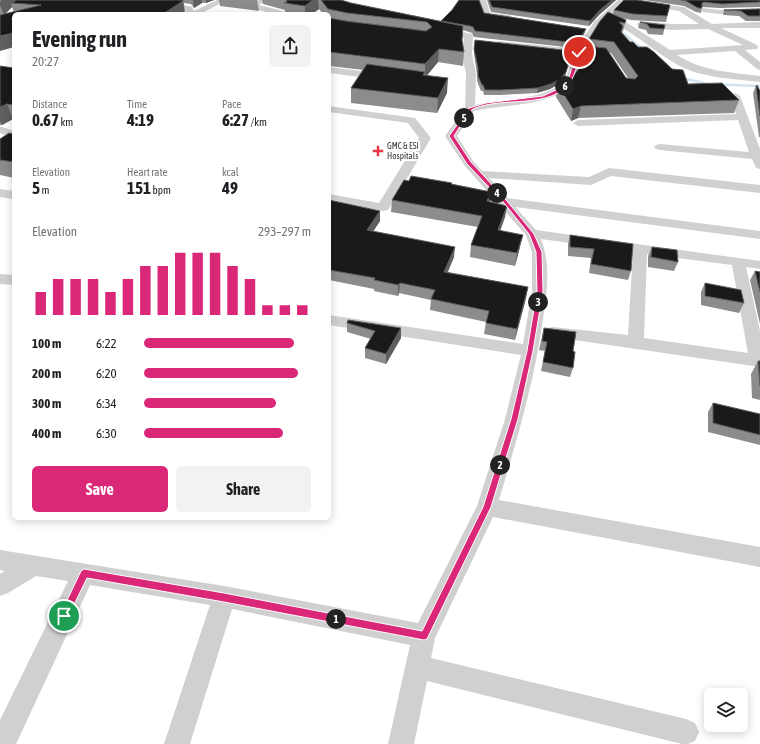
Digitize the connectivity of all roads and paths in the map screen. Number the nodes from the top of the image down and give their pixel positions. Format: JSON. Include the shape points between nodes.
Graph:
{"nodes":[{"id":1,"x":144,"y":0,"type":"edge"},
{"id":2,"x":222,"y":0,"type":"edge"},
{"id":3,"x":264,"y":0,"type":"edge"},
{"id":4,"x":482,"y":0,"type":"edge"},
{"id":5,"x":628,"y":1,"type":"edge"},
{"id":6,"x":682,"y":5,"type":"edge"},
{"id":7,"x":705,"y":10,"type":"dead end"},
{"id":8,"x":760,"y":10,"type":"edge"},
{"id":9,"x":191,"y":12,"type":"edge"},
{"id":10,"x":197,"y":12,"type":"edge"},
{"id":11,"x":276,"y":12,"type":"edge"},
{"id":12,"x":518,"y":19,"type":"edge"},
{"id":13,"x":621,"y":23,"type":"junction"},
{"id":14,"x":596,"y":25,"type":"junction"},
{"id":15,"x":760,"y":25,"type":"edge"},
{"id":16,"x":709,"y":26,"type":"junction"},
{"id":17,"x":430,"y":28,"type":"edge"},
{"id":18,"x":537,"y":35,"type":"edge"},
{"id":19,"x":490,"y":42,"type":"edge"},
{"id":20,"x":533,"y":46,"type":"junction"},
{"id":21,"x":757,"y":47,"type":"edge"},
{"id":22,"x":737,"y":48,"type":"junction"},
{"id":23,"x":579,"y":52,"type":"junction"},
{"id":24,"x":669,"y":53,"type":"junction"},
{"id":25,"x":600,"y":54,"type":"edge"},
{"id":26,"x":760,"y":67,"type":"edge"},
{"id":27,"x":331,"y":70,"type":"edge"},
{"id":28,"x":391,"y":78,"type":"edge"},
{"id":29,"x":760,"y":79,"type":"edge"},
{"id":30,"x":735,"y":96,"type":"edge"},
{"id":31,"x":331,"y":109,"type":"edge"},
{"id":32,"x":470,"y":109,"type":"junction"},
{"id":33,"x":743,"y":117,"type":"junction"},
{"id":34,"x":2,"y":123,"type":"edge"},
{"id":35,"x":578,"y":123,"type":"dead end"},
{"id":36,"x":12,"y":133,"type":"edge"},
{"id":37,"x":660,"y":147,"type":"dead end"},
{"id":38,"x":758,"y":160,"type":"edge"},
{"id":39,"x":479,"y":174,"type":"junction"},
{"id":40,"x":760,"y":189,"type":"edge"},
{"id":41,"x":0,"y":193,"type":"edge"},
{"id":42,"x":12,"y":196,"type":"edge"},
{"id":43,"x":331,"y":198,"type":"edge"},
{"id":44,"x":505,"y":202,"type":"junction"},
{"id":45,"x":532,"y":234,"type":"junction"},
{"id":46,"x":760,"y":235,"type":"edge"},
{"id":47,"x":640,"y":248,"type":"junction"},
{"id":48,"x":738,"y":262,"type":"junction"},
{"id":49,"x":760,"y":265,"type":"edge"},
{"id":50,"x":0,"y":280,"type":"edge"},
{"id":51,"x":12,"y":280,"type":"edge"},
{"id":52,"x":331,"y":320,"type":"edge"},
{"id":53,"x":533,"y":330,"type":"junction"},
{"id":54,"x":636,"y":342,"type":"junction"},
{"id":55,"x":530,"y":351,"type":"junction"},
{"id":56,"x":759,"y":361,"type":"edge"},
{"id":57,"x":487,"y":507,"type":"junction"},
{"id":58,"x":760,"y":557,"type":"edge"},
{"id":59,"x":0,"y":560,"type":"edge"},
{"id":60,"x":34,"y":566,"type":"junction"},
{"id":61,"x":84,"y":573,"type":"junction"},
{"id":62,"x":0,"y":586,"type":"edge"},
{"id":63,"x":224,"y":597,"type":"junction"},
{"id":64,"x":424,"y":636,"type":"junction"},
{"id":65,"x":417,"y":666,"type":"junction"},
{"id":66,"x":686,"y":732,"type":"dead end"},
{"id":67,"x":2,"y":744,"type":"edge"},
{"id":68,"x":177,"y":744,"type":"edge"},
{"id":69,"x":401,"y":744,"type":"edge"}],
"edges":[{"from":1,"to":9,"type":"street","via":[[188,8]]},
{"from":2,"to":10,"type":"street"},
{"from":3,"to":11,"type":"street","via":[[251,5]]},
{"from":4,"to":12,"type":"street","via":[[485,17]]},
{"from":5,"to":6,"type":"street"},
{"from":5,"to":14,"type":"street"},
{"from":6,"to":16,"type":"street"},
{"from":7,"to":8,"type":"street"},
{"from":13,"to":14,"type":"street"},
{"from":13,"to":16,"type":"street","via":[[671,28]]},
{"from":13,"to":24,"type":"street"},
{"from":14,"to":23,"type":"street"},
{"from":15,"to":16,"type":"street"},
{"from":16,"to":21,"type":"street"},
{"from":17,"to":32,"type":"street","via":[[472,37],[467,54],[471,74]]},
{"from":18,"to":20,"type":"street"},
{"from":19,"to":20,"type":"street"},
{"from":20,"to":23,"type":"street"},
{"from":21,"to":22,"type":"street"},
{"from":22,"to":24,"type":"street"},
{"from":22,"to":26,"type":"street"},
{"from":23,"to":25,"type":"street"},
{"from":23,"to":32,"type":"street","via":[[570,80],[562,89],[543,97],[486,104]]},
{"from":24,"to":29,"type":"street","via":[[688,66],[718,74]]},
{"from":27,"to":28,"type":"street"},
{"from":30,"to":33,"type":"street"},
{"from":31,"to":43,"type":"street","via":[[411,120],[425,138],[383,207]]},
{"from":32,"to":39,"type":"street","via":[[451,136]]},
{"from":33,"to":35,"type":"street"},
{"from":33,"to":38,"type":"street"},
{"from":34,"to":36,"type":"street"},
{"from":37,"to":38,"type":"street"},
{"from":39,"to":40,"type":"street","via":[[591,181],[609,172]]},
{"from":39,"to":44,"type":"street"},
{"from":41,"to":42,"type":"street"},
{"from":44,"to":45,"type":"street"},
{"from":44,"to":46,"type":"street"},
{"from":45,"to":47,"type":"street"},
{"from":45,"to":53,"type":"street","via":[[539,252],[540,278]]},
{"from":47,"to":48,"type":"street"},
{"from":47,"to":54,"type":"street"},
{"from":48,"to":49,"type":"street"},
{"from":48,"to":56,"type":"street"},
{"from":50,"to":51,"type":"street"},
{"from":52,"to":55,"type":"street"},
{"from":53,"to":54,"type":"street"},
{"from":53,"to":55,"type":"street"},
{"from":54,"to":56,"type":"street"},
{"from":55,"to":57,"type":"street","via":[[514,419]]},
{"from":57,"to":58,"type":"street"},
{"from":57,"to":64,"type":"street"},
{"from":59,"to":60,"type":"street"},
{"from":60,"to":61,"type":"street"},
{"from":60,"to":62,"type":"street"},
{"from":61,"to":63,"type":"street"},
{"from":61,"to":67,"type":"street"},
{"from":63,"to":64,"type":"street"},
{"from":63,"to":68,"type":"street"},
{"from":64,"to":65,"type":"street"},
{"from":65,"to":66,"type":"street"},
{"from":65,"to":69,"type":"street"}]}
